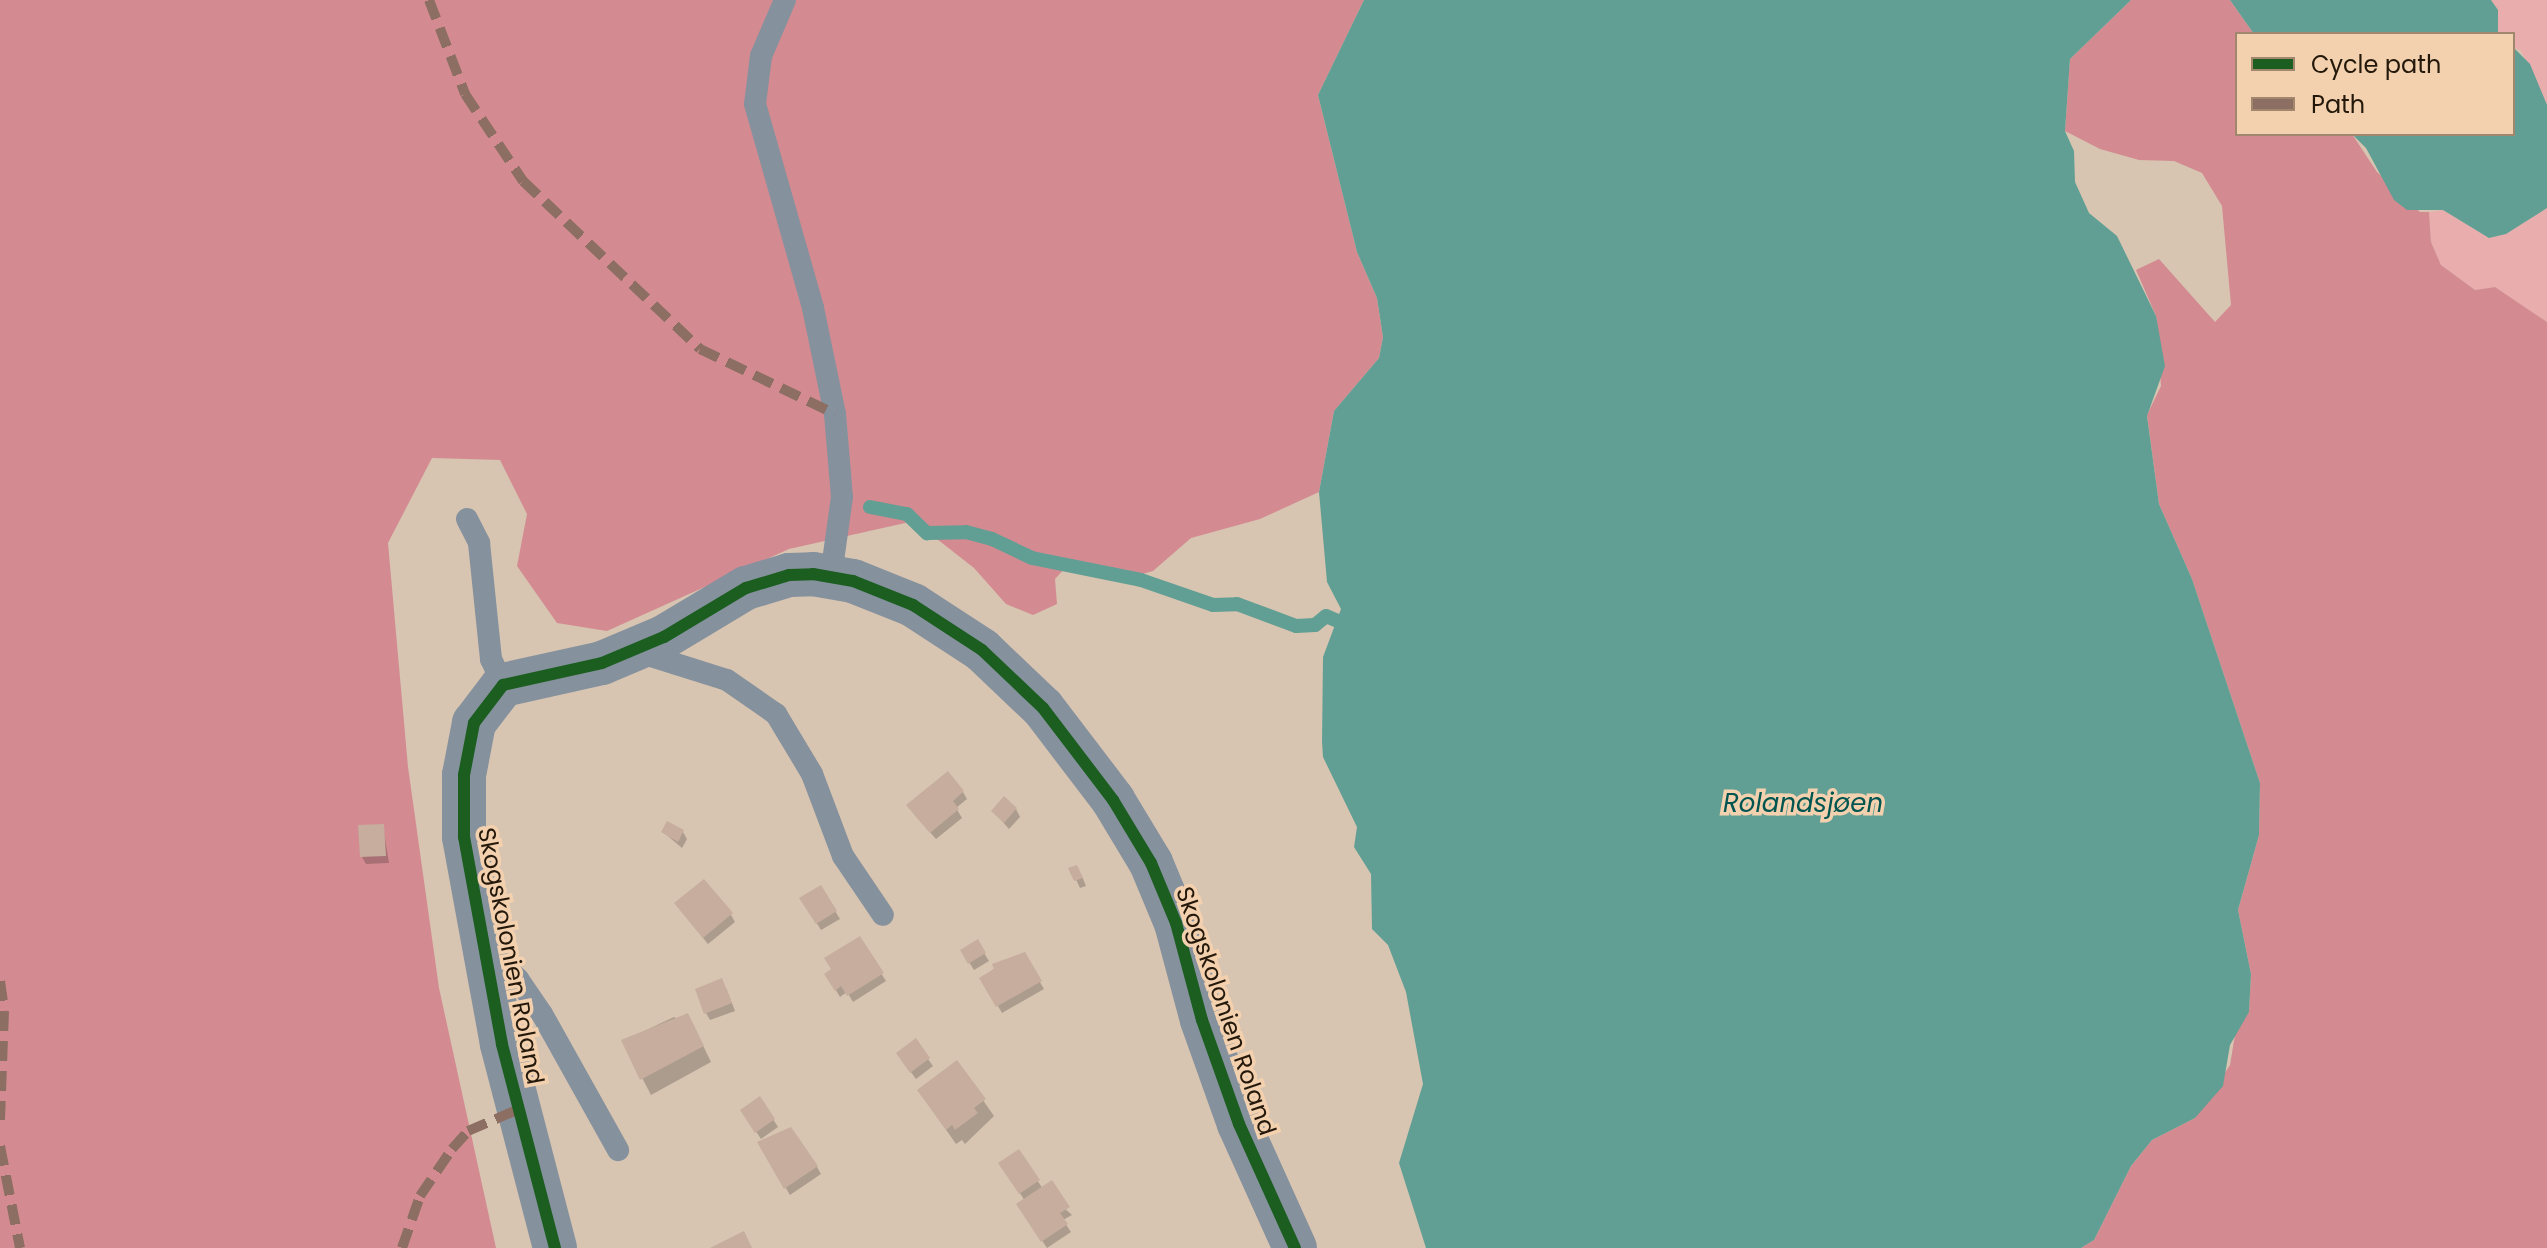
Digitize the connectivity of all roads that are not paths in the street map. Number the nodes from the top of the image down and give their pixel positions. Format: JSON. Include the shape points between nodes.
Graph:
{"nodes":[{"id":1,"x":785,"y":0,"type":"edge"},
{"id":2,"x":467,"y":519,"type":"dead end"},
{"id":3,"x":831,"y":575,"type":"junction"},
{"id":4,"x":634,"y":650,"type":"junction"},
{"id":5,"x":503,"y":685,"type":"junction"},
{"id":6,"x":883,"y":915,"type":"dead end"},
{"id":7,"x":484,"y":949,"type":"junction"},
{"id":8,"x":618,"y":1150,"type":"dead end"},
{"id":9,"x":555,"y":1248,"type":"edge"},
{"id":10,"x":1295,"y":1248,"type":"edge"}],
"edges":[{"from":1,"to":3,"type":"lane","via":[[761,56],[755,104],[809,293],[835,414],[842,497]]},
{"from":2,"to":5,"type":"lane","via":[[479,543],[491,659]]},
{"from":3,"to":4,"type":"street","name":"Skogskolonien Roland","via":[[789,575],[746,588]]},
{"from":3,"to":10,"type":"street","name":"Skogskolonien Roland","via":[[913,605],[982,650],[1043,708],[1113,800],[1171,910],[1239,1124]]},
{"from":4,"to":5,"type":"street","name":"Skogskolonien Roland","via":[[602,663]]},
{"from":4,"to":6,"type":"lane","via":[[727,680],[776,714],[812,774],[843,856]]},
{"from":5,"to":7,"type":"street","name":"Skogskolonien Roland","via":[[474,723],[464,775],[464,837]]},
{"from":7,"to":8,"type":"lane","via":[[518,979],[534,1002]]},
{"from":7,"to":9,"type":"street","name":"Skogskolonien Roland","via":[[502,1044]]}]}
